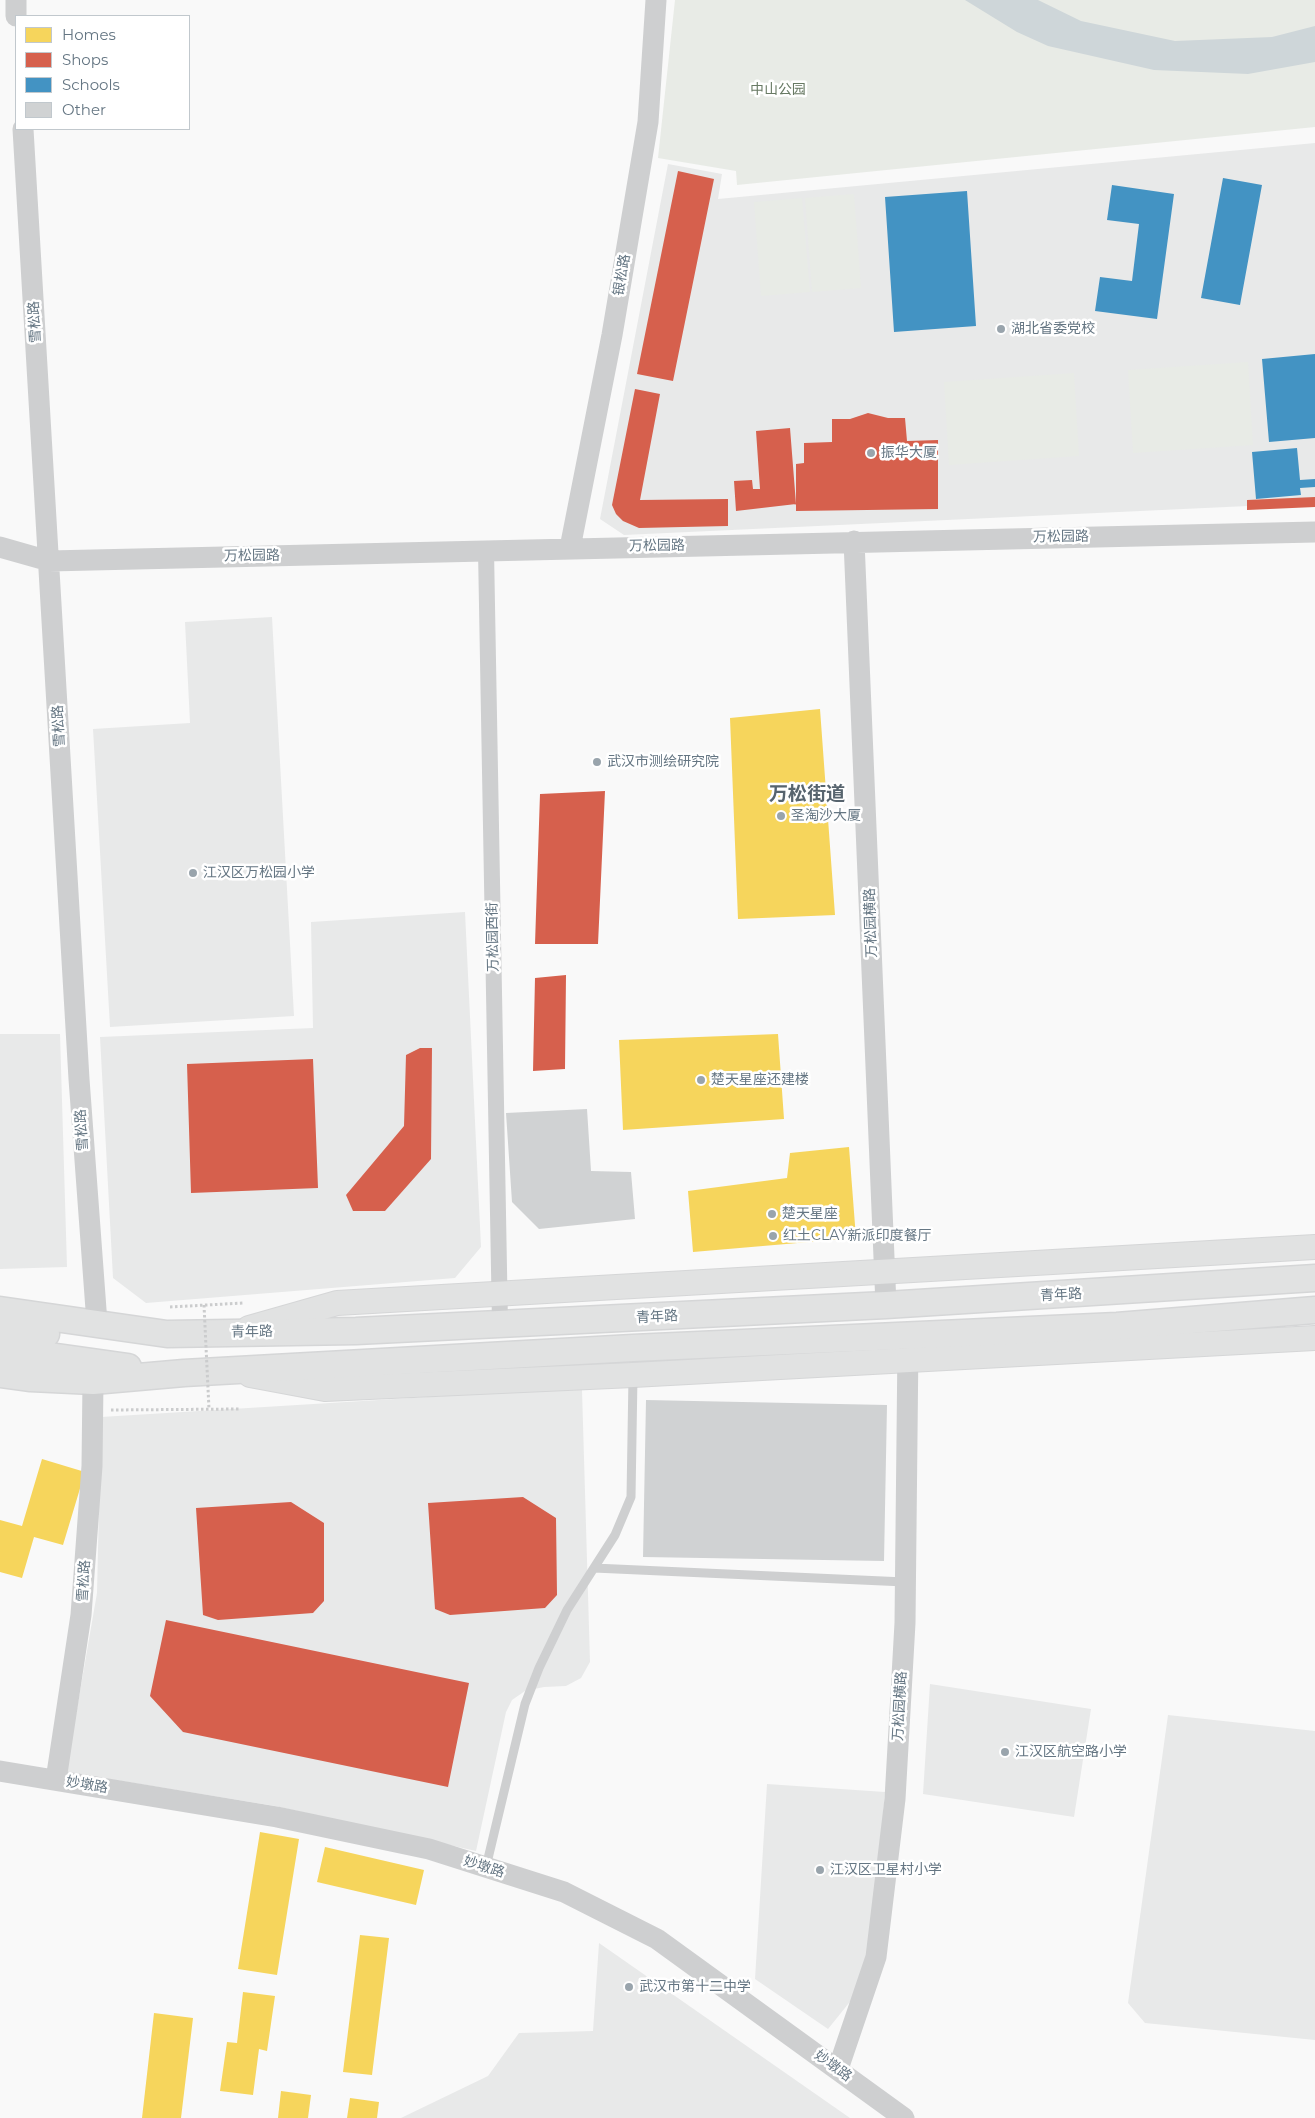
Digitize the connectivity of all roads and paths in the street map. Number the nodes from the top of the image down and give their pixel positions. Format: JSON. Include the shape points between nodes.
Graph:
{"nodes":[{"id":1,"x":16,"y":0,"type":"edge"},
{"id":2,"x":656,"y":0,"type":"edge"},
{"id":3,"x":16,"y":15,"type":"edge"},
{"id":4,"x":23,"y":130,"type":"edge"},
{"id":5,"x":1315,"y":532,"type":"edge"},
{"id":6,"x":854,"y":541,"type":"junction"},
{"id":7,"x":0,"y":547,"type":"edge"},
{"id":8,"x":570,"y":548,"type":"junction"},
{"id":9,"x":486,"y":550,"type":"junction"},
{"id":10,"x":49,"y":561,"type":"junction"},
{"id":11,"x":1315,"y":1247,"type":"edge"},
{"id":12,"x":885,"y":1273,"type":"junction"},
{"id":13,"x":1315,"y":1278,"type":"edge"},
{"id":14,"x":779,"y":1279,"type":"junction"},
{"id":15,"x":500,"y":1295,"type":"junction"},
{"id":16,"x":242,"y":1303,"type":"dead end"},
{"id":17,"x":204,"y":1305,"type":"junction"},
{"id":18,"x":886,"y":1305,"type":"junction"},
{"id":19,"x":170,"y":1307,"type":"dead end"},
{"id":20,"x":0,"y":1310,"type":"edge"},
{"id":21,"x":1311,"y":1311,"type":"edge"},
{"id":22,"x":599,"y":1320,"type":"junction"},
{"id":23,"x":97,"y":1323,"type":"junction"},
{"id":24,"x":500,"y":1324,"type":"junction"},
{"id":25,"x":0,"y":1329,"type":"edge"},
{"id":26,"x":231,"y":1333,"type":"junction"},
{"id":27,"x":167,"y":1334,"type":"junction"},
{"id":28,"x":1315,"y":1338,"type":"edge"},
{"id":29,"x":908,"y":1347,"type":"junction"},
{"id":30,"x":0,"y":1349,"type":"edge"},
{"id":31,"x":601,"y":1350,"type":"junction"},
{"id":32,"x":781,"y":1367,"type":"junction"},
{"id":33,"x":228,"y":1371,"type":"junction"},
{"id":34,"x":184,"y":1373,"type":"junction"},
{"id":35,"x":0,"y":1374,"type":"edge"},
{"id":36,"x":633,"y":1375,"type":"junction"},
{"id":37,"x":93,"y":1381,"type":"junction"},
{"id":38,"x":241,"y":1408,"type":"dead end"},
{"id":39,"x":209,"y":1409,"type":"junction"},
{"id":40,"x":108,"y":1410,"type":"dead end"},
{"id":41,"x":594,"y":1568,"type":"junction"},
{"id":42,"x":905,"y":1582,"type":"junction"},
{"id":43,"x":0,"y":1771,"type":"edge"},
{"id":44,"x":56,"y":1780,"type":"junction"},
{"id":45,"x":486,"y":1867,"type":"junction"},
{"id":46,"x":838,"y":2069,"type":"junction"},
{"id":47,"x":904,"y":2118,"type":"edge"}],
"edges":[{"from":1,"to":3,"type":"street"},
{"from":2,"to":8,"type":"street","name":"银松路","via":[[648,122],[612,335]]},
{"from":4,"to":10,"type":"street","name":"雪松路"},
{"from":5,"to":6,"type":"street","name":"万松园路"},
{"from":6,"to":8,"type":"street","name":"万松园路"},
{"from":6,"to":12,"type":"street","name":"万松园横路"},
{"from":7,"to":10,"type":"street","name":"万松园路"},
{"from":8,"to":9,"type":"street","name":"万松园路"},
{"from":9,"to":10,"type":"street","name":"万松园路"},
{"from":9,"to":15,"type":"street","name":"万松园西街"},
{"from":10,"to":23,"type":"street","name":"雪松路","via":[[78,1078]]},
{"from":11,"to":12,"type":"main road"},
{"from":12,"to":14,"type":"main road"},
{"from":12,"to":18,"type":"street","name":"万松园横路"},
{"from":13,"to":18,"type":"main road","name":"青年路"},
{"from":14,"to":15,"type":"main road"},
{"from":14,"to":22,"type":"main road"},
{"from":15,"to":24,"type":"street","name":"万松园西街"},
{"from":15,"to":26,"type":"main road","via":[[336,1303]]},
{"from":16,"to":17,"type":"path"},
{"from":17,"to":19,"type":"path"},
{"from":17,"to":39,"type":"path","bridge":true},
{"from":18,"to":22,"type":"main road","name":"青年路"},
{"from":20,"to":23,"type":"main road","name":"青年路"},
{"from":21,"to":29,"type":"main road"},
{"from":22,"to":24,"type":"main road","name":"青年路"},
{"from":23,"to":27,"type":"main road","name":"青年路"},
{"from":24,"to":26,"type":"main road","name":"青年路"},
{"from":25,"to":27,"type":"main road","via":[[59,1336]]},
{"from":26,"to":27,"type":"main road","name":"青年路"},
{"from":28,"to":29,"type":"main road"},
{"from":29,"to":31,"type":"main road"},
{"from":29,"to":32,"type":"main road"},
{"from":29,"to":42,"type":"street","name":"万松园横路"},
{"from":30,"to":34,"type":"main road"},
{"from":31,"to":32,"type":"main road"},
{"from":31,"to":33,"type":"main road"},
{"from":32,"to":36,"type":"main road"},
{"from":33,"to":34,"type":"main road"},
{"from":33,"to":36,"type":"main road","via":[[325,1389]]},
{"from":34,"to":37,"type":"main road"},
{"from":35,"to":37,"type":"main road"},
{"from":36,"to":41,"type":"lane","via":[[631,1497],[616,1535]]},
{"from":37,"to":44,"type":"street","name":"雪松路","via":[[92,1466],[82,1615]]},
{"from":38,"to":39,"type":"path"},
{"from":39,"to":40,"type":"path"},
{"from":41,"to":42,"type":"lane"},
{"from":41,"to":45,"type":"lane","via":[[566,1610],[525,1704]]},
{"from":42,"to":46,"type":"street","name":"万松园横路","via":[[895,1798],[876,1957]]},
{"from":43,"to":44,"type":"street","name":"妙墩路"},
{"from":44,"to":45,"type":"street","name":"妙墩路","via":[[277,1817],[429,1849]]},
{"from":45,"to":46,"type":"street","name":"妙墩路","via":[[564,1892],[657,1939]]},
{"from":46,"to":47,"type":"street","name":"妙墩路"}]}
